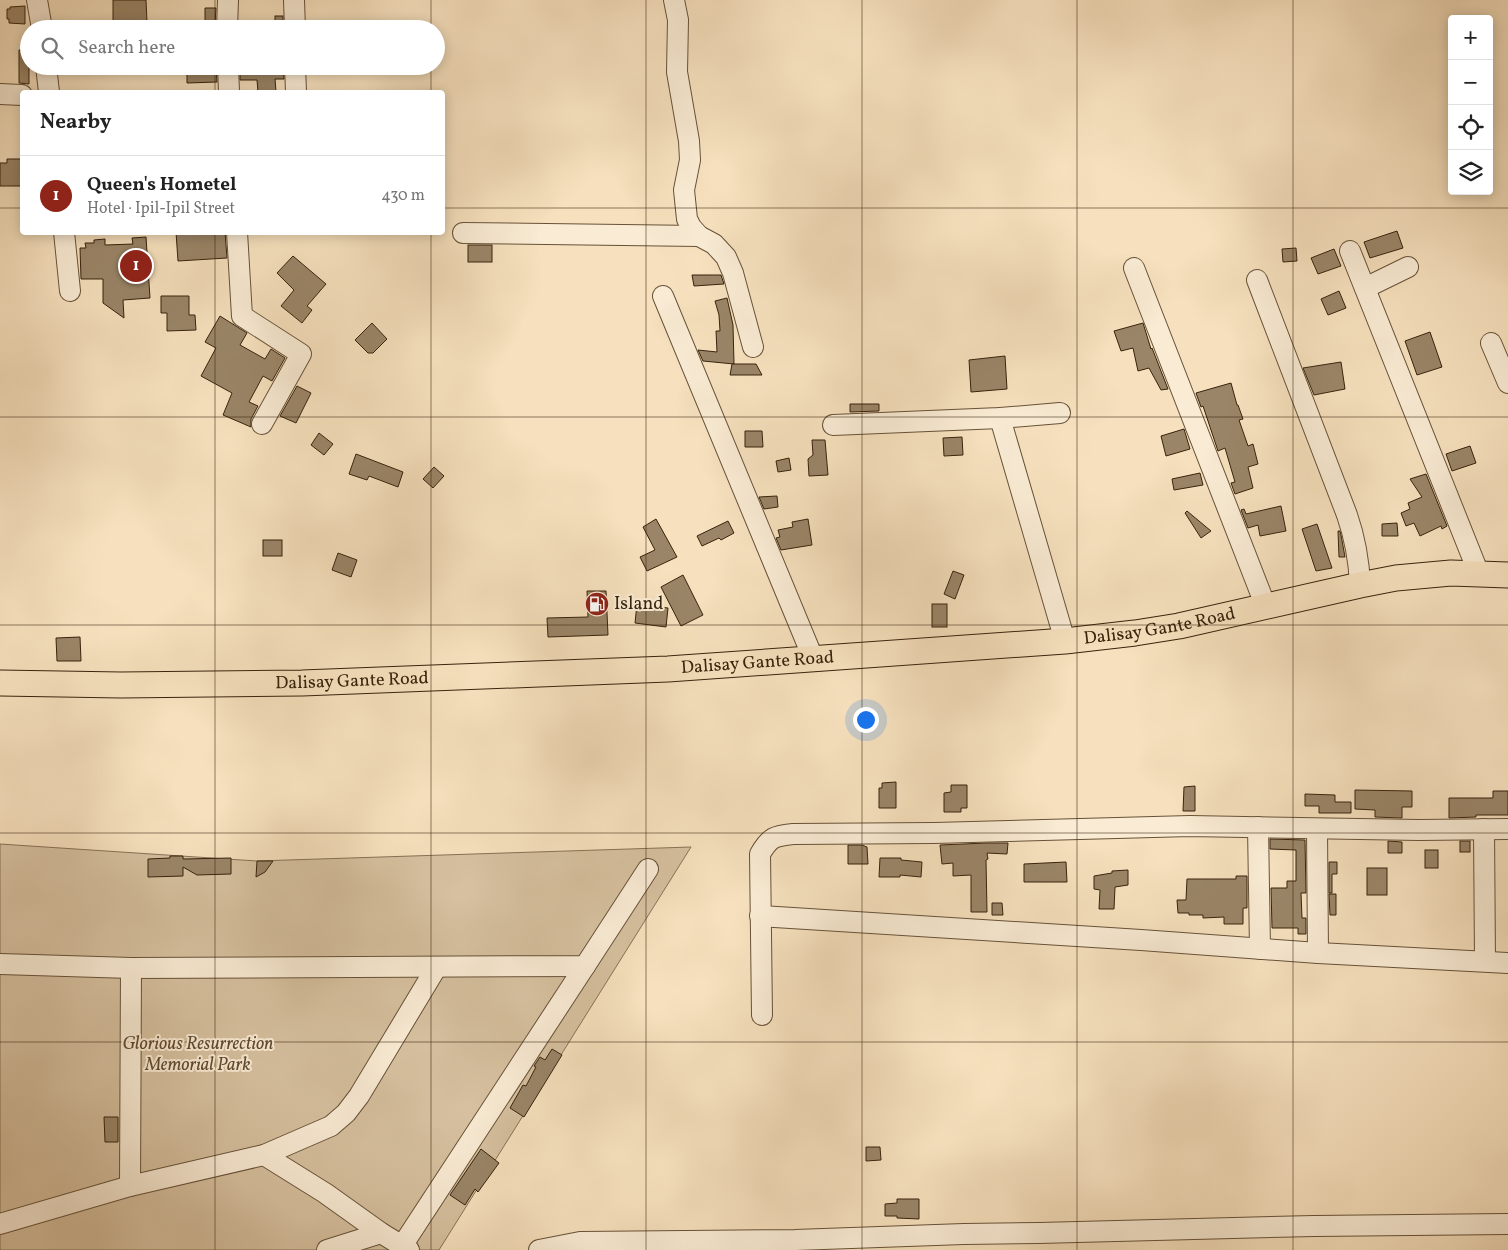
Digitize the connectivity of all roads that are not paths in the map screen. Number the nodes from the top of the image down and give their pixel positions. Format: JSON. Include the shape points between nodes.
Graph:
{"nodes":[{"id":1,"x":37,"y":0,"type":"edge"},
{"id":2,"x":228,"y":0,"type":"edge"},
{"id":3,"x":294,"y":0,"type":"edge"},
{"id":4,"x":674,"y":0,"type":"edge"},
{"id":5,"x":40,"y":20,"type":"edge"},
{"id":6,"x":227,"y":20,"type":"edge"},
{"id":7,"x":295,"y":20,"type":"edge"},
{"id":8,"x":47,"y":75,"type":"edge"},
{"id":9,"x":228,"y":75,"type":"edge"},
{"id":10,"x":296,"y":75,"type":"edge"},
{"id":11,"x":49,"y":90,"type":"edge"},
{"id":12,"x":229,"y":90,"type":"edge"},
{"id":13,"x":296,"y":90,"type":"edge"},
{"id":14,"x":0,"y":94,"type":"edge"},
{"id":15,"x":20,"y":95,"type":"edge"},
{"id":16,"x":463,"y":233,"type":"dead end"},
{"id":17,"x":64,"y":235,"type":"edge"},
{"id":18,"x":237,"y":235,"type":"edge"},
{"id":19,"x":699,"y":236,"type":"junction"},
{"id":20,"x":1350,"y":251,"type":"dead end"},
{"id":21,"x":1408,"y":267,"type":"dead end"},
{"id":22,"x":1134,"y":268,"type":"dead end"},
{"id":23,"x":1257,"y":280,"type":"dead end"},
{"id":24,"x":1365,"y":288,"type":"junction"},
{"id":25,"x":70,"y":291,"type":"dead end"},
{"id":26,"x":663,"y":296,"type":"dead end"},
{"id":27,"x":1491,"y":342,"type":"dead end"},
{"id":28,"x":753,"y":347,"type":"dead end"},
{"id":29,"x":1508,"y":383,"type":"edge"},
{"id":30,"x":1060,"y":413,"type":"dead end"},
{"id":31,"x":1000,"y":418,"type":"junction"},
{"id":32,"x":262,"y":424,"type":"dead end"},
{"id":33,"x":833,"y":425,"type":"dead end"},
{"id":34,"x":1479,"y":574,"type":"junction"},
{"id":35,"x":1508,"y":575,"type":"edge"},
{"id":36,"x":1360,"y":585,"type":"junction"},
{"id":37,"x":1266,"y":607,"type":"junction"},
{"id":38,"x":1065,"y":641,"type":"junction"},
{"id":39,"x":813,"y":658,"type":"junction"},
{"id":40,"x":0,"y":684,"type":"edge"},
{"id":41,"x":1258,"y":827,"type":"junction"},
{"id":42,"x":1317,"y":829,"type":"junction"},
{"id":43,"x":1484,"y":829,"type":"junction"},
{"id":44,"x":1508,"y":829,"type":"edge"},
{"id":45,"x":648,"y":869,"type":"dead end"},
{"id":46,"x":760,"y":916,"type":"junction"},
{"id":47,"x":1260,"y":948,"type":"junction"},
{"id":48,"x":1318,"y":954,"type":"junction"},
{"id":49,"x":1485,"y":961,"type":"junction"},
{"id":50,"x":1508,"y":962,"type":"edge"},
{"id":51,"x":0,"y":964,"type":"edge"},
{"id":52,"x":585,"y":966,"type":"junction"},
{"id":53,"x":131,"y":968,"type":"junction"},
{"id":54,"x":436,"y":968,"type":"junction"},
{"id":55,"x":762,"y":1015,"type":"dead end"},
{"id":56,"x":264,"y":1155,"type":"junction"},
{"id":57,"x":130,"y":1186,"type":"junction"},
{"id":58,"x":0,"y":1224,"type":"edge"},
{"id":59,"x":1508,"y":1224,"type":"edge"},
{"id":60,"x":381,"y":1233,"type":"junction"},
{"id":61,"x":404,"y":1249,"type":"edge"},
{"id":62,"x":327,"y":1250,"type":"edge"},
{"id":63,"x":539,"y":1250,"type":"edge"}],
"edges":[{"from":1,"to":5,"type":"street"},
{"from":2,"to":6,"type":"street"},
{"from":3,"to":7,"type":"street"},
{"from":4,"to":19,"type":"street","via":[[678,20],[677,72],[689,141],[685,208],[691,227]]},
{"from":8,"to":11,"type":"street"},
{"from":9,"to":12,"type":"street"},
{"from":10,"to":13,"type":"street"},
{"from":14,"to":15,"type":"street"},
{"from":16,"to":19,"type":"street"},
{"from":17,"to":25,"type":"street"},
{"from":18,"to":32,"type":"street","via":[[242,316],[301,354]]},
{"from":19,"to":28,"type":"street","via":[[714,244],[726,257]]},
{"from":20,"to":24,"type":"street"},
{"from":21,"to":24,"type":"street"},
{"from":22,"to":37,"type":"street"},
{"from":23,"to":36,"type":"street","via":[[1353,532]]},
{"from":24,"to":34,"type":"street"},
{"from":26,"to":39,"type":"street"},
{"from":27,"to":29,"type":"street"},
{"from":30,"to":31,"type":"street"},
{"from":31,"to":33,"type":"street"},
{"from":31,"to":38,"type":"street"},
{"from":34,"to":35,"type":"main road","name":"Dalisay Gante Road"},
{"from":34,"to":36,"type":"main road","name":"Dalisay Gante Road","via":[[1424,575]]},
{"from":36,"to":37,"type":"main road","name":"Dalisay Gante Road"},
{"from":37,"to":38,"type":"main road","name":"Dalisay Gante Road","via":[[1179,626]]},
{"from":38,"to":39,"type":"main road","name":"Dalisay Gante Road"},
{"from":39,"to":40,"type":"main road","name":"Dalisay Gante Road","via":[[668,669],[302,683]]},
{"from":41,"to":42,"type":"street"},
{"from":41,"to":46,"type":"street","via":[[777,836],[767,841],[760,854]]},
{"from":41,"to":47,"type":"street"},
{"from":42,"to":43,"type":"street"},
{"from":42,"to":48,"type":"street"},
{"from":43,"to":44,"type":"street"},
{"from":43,"to":49,"type":"street"},
{"from":45,"to":52,"type":"street"},
{"from":46,"to":47,"type":"street"},
{"from":46,"to":55,"type":"street"},
{"from":47,"to":48,"type":"street"},
{"from":48,"to":49,"type":"street"},
{"from":49,"to":50,"type":"street"},
{"from":51,"to":53,"type":"street"},
{"from":52,"to":54,"type":"street"},
{"from":52,"to":61,"type":"street"},
{"from":53,"to":54,"type":"street"},
{"from":53,"to":57,"type":"street"},
{"from":54,"to":56,"type":"street","via":[[346,1113],[331,1126]]},
{"from":56,"to":57,"type":"street"},
{"from":56,"to":60,"type":"street"},
{"from":57,"to":58,"type":"street"},
{"from":59,"to":63,"type":"street","via":[[580,1242]]},
{"from":60,"to":61,"type":"street"},
{"from":60,"to":62,"type":"street"}]}
